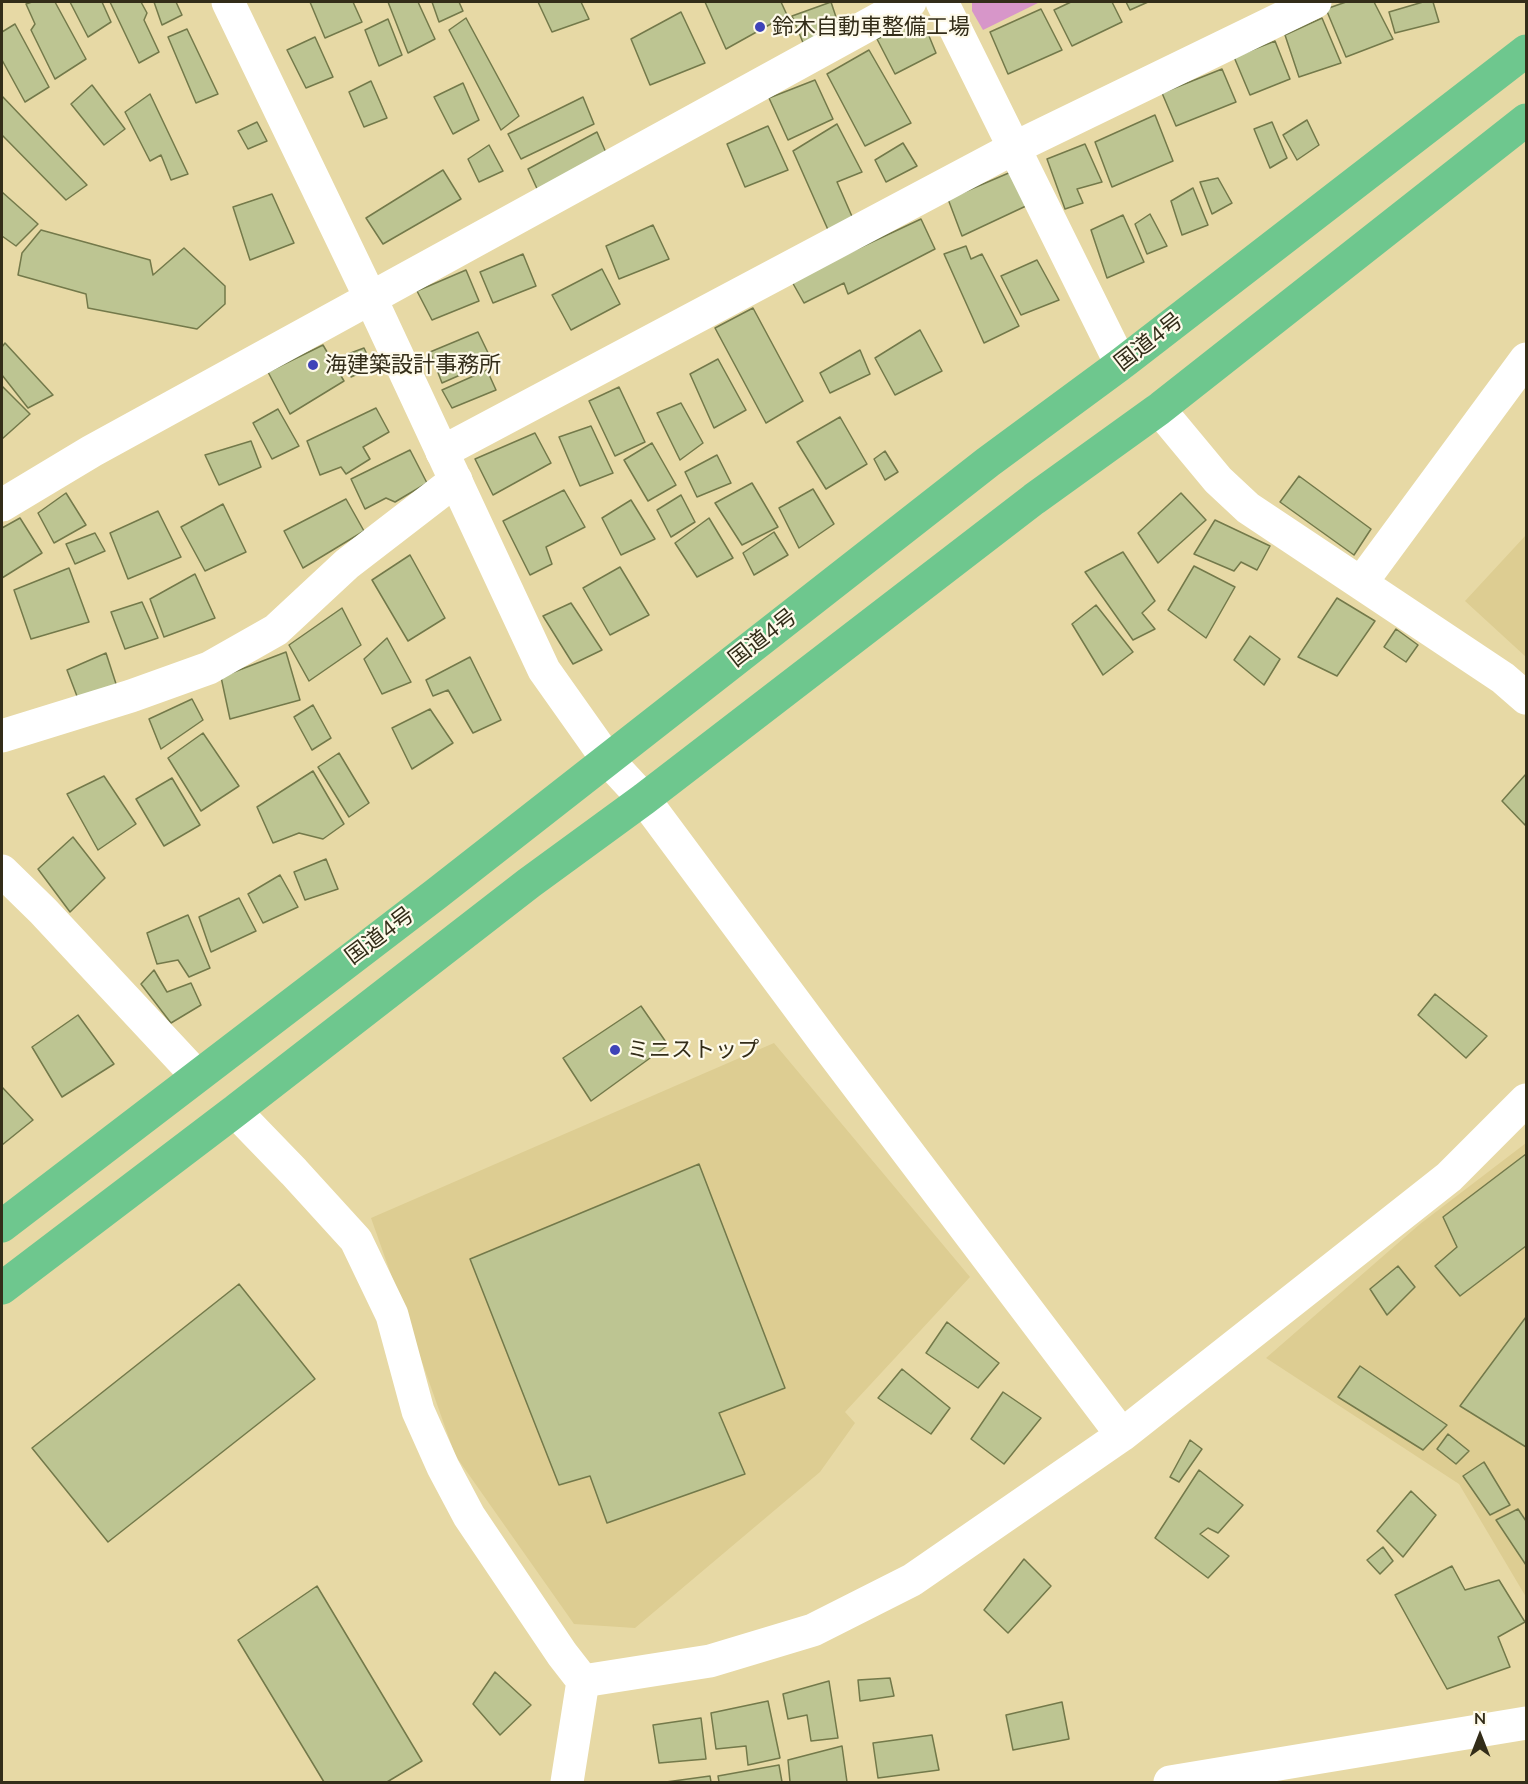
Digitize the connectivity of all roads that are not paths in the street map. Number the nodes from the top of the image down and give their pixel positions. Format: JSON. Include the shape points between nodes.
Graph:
{"nodes":[{"id":1,"x":228,"y":2,"type":"edge"},
{"id":2,"x":942,"y":2,"type":"edge"},
{"id":3,"x":1315,"y":2,"type":"edge"},
{"id":4,"x":900,"y":4,"type":"edge"},
{"id":5,"x":1527,"y":51,"type":"edge"},
{"id":6,"x":1527,"y":120,"type":"edge"},
{"id":7,"x":1014,"y":148,"type":"junction"},
{"id":8,"x":370,"y":297,"type":"junction"},
{"id":9,"x":1527,"y":359,"type":"edge"},
{"id":10,"x":1121,"y":364,"type":"junction"},
{"id":11,"x":1159,"y":409,"type":"junction"},
{"id":12,"x":449,"y":466,"type":"junction"},
{"id":13,"x":2,"y":505,"type":"edge"},
{"id":14,"x":1361,"y":583,"type":"junction"},
{"id":15,"x":1527,"y":698,"type":"edge"},
{"id":16,"x":2,"y":736,"type":"edge"},
{"id":17,"x":607,"y":759,"type":"junction"},
{"id":18,"x":644,"y":799,"type":"junction"},
{"id":19,"x":2,"y":871,"type":"edge"},
{"id":20,"x":197,"y":1076,"type":"junction"},
{"id":21,"x":1527,"y":1100,"type":"edge"},
{"id":22,"x":236,"y":1112,"type":"junction"},
{"id":23,"x":2,"y":1226,"type":"edge"},
{"id":24,"x":2,"y":1288,"type":"edge"},
{"id":25,"x":1122,"y":1435,"type":"junction"},
{"id":26,"x":583,"y":1681,"type":"junction"},
{"id":27,"x":1527,"y":1723,"type":"edge"},
{"id":28,"x":567,"y":1782,"type":"edge"},
{"id":29,"x":1170,"y":1782,"type":"edge"}],
"edges":[{"from":1,"to":8,"type":"street"},
{"from":2,"to":7,"type":"street"},
{"from":3,"to":7,"type":"street"},
{"from":4,"to":8,"type":"street"},
{"from":5,"to":10,"type":"highway","name":"国道4号"},
{"from":6,"to":11,"type":"highway"},
{"from":7,"to":10,"type":"street"},
{"from":7,"to":12,"type":"street"},
{"from":8,"to":12,"type":"street"},
{"from":8,"to":13,"type":"street"},
{"from":9,"to":14,"type":"street"},
{"from":10,"to":17,"type":"highway","name":"国道4号","via":[[988,462]]},
{"from":11,"to":14,"type":"street","via":[[1218,480],[1248,508]]},
{"from":11,"to":18,"type":"highway","via":[[1034,498]]},
{"from":12,"to":16,"type":"street","via":[[276,630],[209,668]]},
{"from":12,"to":17,"type":"street","via":[[544,670]]},
{"from":14,"to":15,"type":"street"},
{"from":17,"to":18,"type":"street"},
{"from":17,"to":20,"type":"highway","name":"国道4号"},
{"from":18,"to":22,"type":"highway","via":[[529,883]]},
{"from":18,"to":25,"type":"street"},
{"from":19,"to":20,"type":"street"},
{"from":20,"to":23,"type":"highway","name":"国道4号"},
{"from":21,"to":25,"type":"street","via":[[1449,1178]]},
{"from":22,"to":24,"type":"highway"},
{"from":22,"to":26,"type":"street","via":[[356,1240],[392,1315],[418,1411],[443,1467],[469,1516]]},
{"from":25,"to":26,"type":"street","via":[[912,1580],[813,1630],[710,1661]]},
{"from":26,"to":28,"type":"street"},
{"from":27,"to":29,"type":"street"}]}
